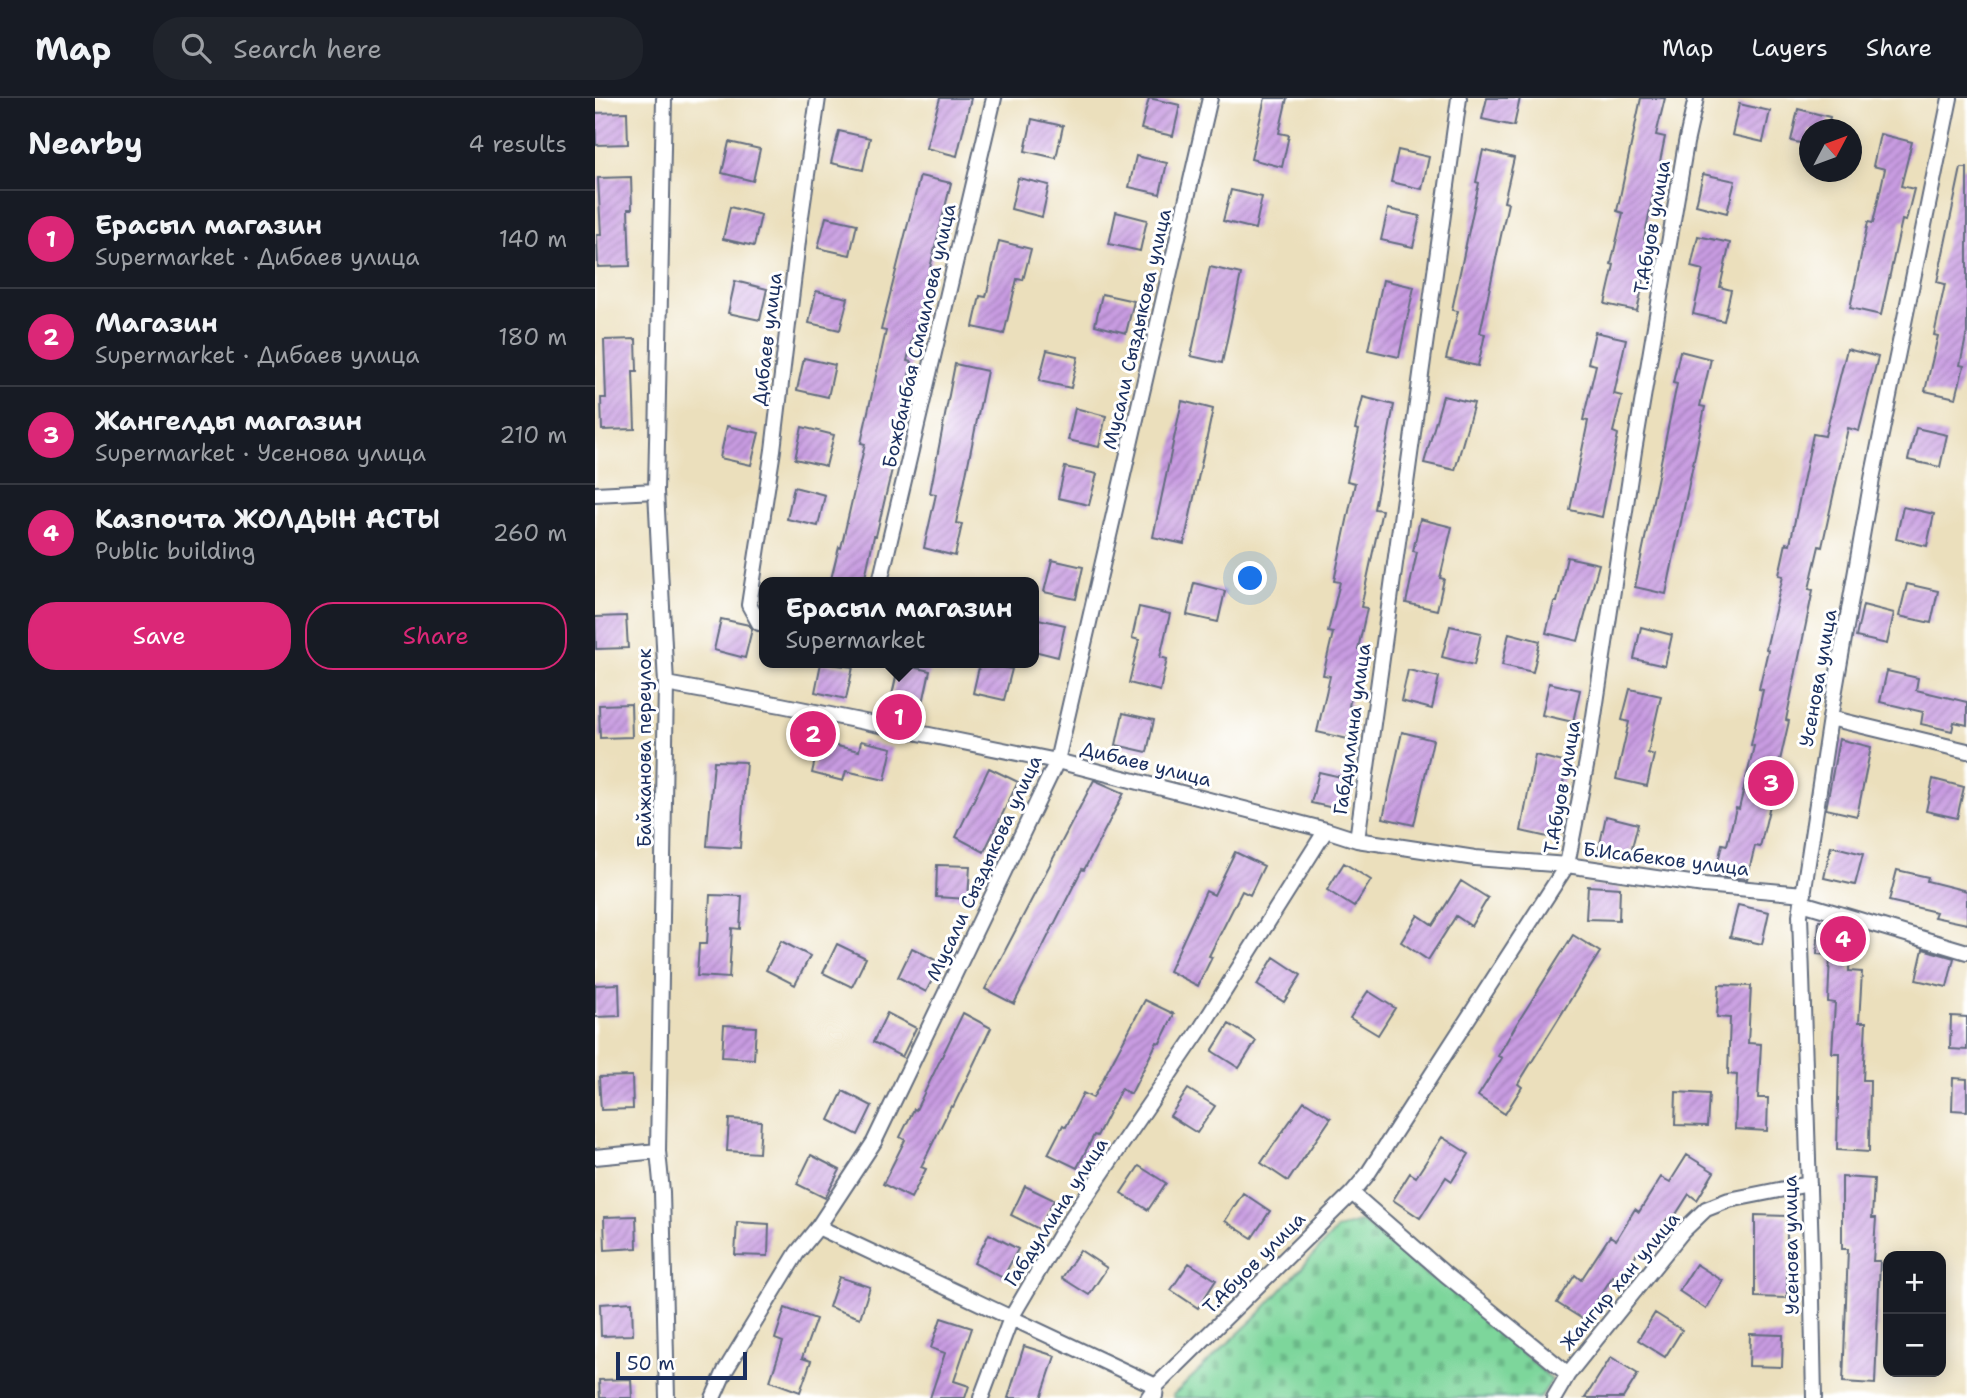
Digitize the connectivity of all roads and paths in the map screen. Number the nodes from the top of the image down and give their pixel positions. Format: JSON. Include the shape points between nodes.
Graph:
{"nodes":[{"id":1,"x":664,"y":98,"type":"edge"},
{"id":2,"x":818,"y":98,"type":"edge"},
{"id":3,"x":994,"y":98,"type":"edge"},
{"id":4,"x":1210,"y":98,"type":"edge"},
{"id":5,"x":1459,"y":98,"type":"edge"},
{"id":6,"x":1696,"y":98,"type":"edge"},
{"id":7,"x":1950,"y":98,"type":"edge"},
{"id":8,"x":656,"y":491,"type":"junction"},
{"id":9,"x":595,"y":494,"type":"edge"},
{"id":10,"x":881,"y":577,"type":"edge"},
{"id":11,"x":759,"y":618,"type":"edge"},
{"id":12,"x":666,"y":684,"type":"junction"},
{"id":13,"x":1830,"y":718,"type":"junction"},
{"id":14,"x":1967,"y":751,"type":"edge"},
{"id":15,"x":1057,"y":761,"type":"junction"},
{"id":16,"x":1326,"y":830,"type":"junction"},
{"id":17,"x":1357,"y":840,"type":"junction"},
{"id":18,"x":1567,"y":865,"type":"junction"},
{"id":19,"x":1803,"y":898,"type":"junction"},
{"id":20,"x":1967,"y":952,"type":"edge"},
{"id":21,"x":658,"y":1152,"type":"junction"},
{"id":22,"x":595,"y":1157,"type":"edge"},
{"id":23,"x":1809,"y":1184,"type":"junction"},
{"id":24,"x":1352,"y":1193,"type":"junction"},
{"id":25,"x":818,"y":1227,"type":"junction"},
{"id":26,"x":1011,"y":1318,"type":"junction"},
{"id":27,"x":1568,"y":1374,"type":"junction"},
{"id":28,"x":1153,"y":1394,"type":"edge"},
{"id":29,"x":667,"y":1398,"type":"edge"},
{"id":30,"x":713,"y":1398,"type":"edge"},
{"id":31,"x":981,"y":1398,"type":"edge"},
{"id":32,"x":1554,"y":1398,"type":"edge"},
{"id":33,"x":1814,"y":1398,"type":"edge"}],
"edges":[{"from":1,"to":8,"type":"street","name":"Байжанова переулок"},
{"from":2,"to":11,"type":"street","name":"Дибаев улица","via":[[749,605]]},
{"from":3,"to":10,"type":"street","name":"Божбанбая Смаилова улица"},
{"from":4,"to":15,"type":"street","name":"Мусали Сыздыкова улица"},
{"from":5,"to":17,"type":"street","name":"Габдуллина улица"},
{"from":6,"to":18,"type":"street","name":"Т.Абуов улица"},
{"from":7,"to":13,"type":"street","name":"Усенова улица","via":[[1872,479]]},
{"from":8,"to":9,"type":"street"},
{"from":8,"to":12,"type":"street","name":"Байжанова переулок"},
{"from":12,"to":15,"type":"street","name":"Дибаев улица"},
{"from":12,"to":21,"type":"street","name":"Байжанова переулок"},
{"from":13,"to":14,"type":"street"},
{"from":13,"to":19,"type":"street","name":"Усенова улица"},
{"from":15,"to":16,"type":"street","name":"Дибаев улица"},
{"from":15,"to":25,"type":"street","name":"Мусали Сыздыкова улица","via":[[874,1142]]},
{"from":16,"to":17,"type":"street","name":"Габдуллина улица"},
{"from":16,"to":26,"type":"street","name":"Габдуллина улица","via":[[1201,1028],[1059,1236]]},
{"from":17,"to":18,"type":"street","name":"Б.Исабеков улица","via":[[1475,858]]},
{"from":18,"to":19,"type":"street","name":"Б.Исабеков улица"},
{"from":18,"to":24,"type":"street","name":"Т.Абуов улица"},
{"from":19,"to":20,"type":"street","name":"Б.Исабеков улица"},
{"from":19,"to":23,"type":"street","name":"Усенова улица"},
{"from":21,"to":22,"type":"street"},
{"from":21,"to":29,"type":"street","name":"Байжанова переулок"},
{"from":23,"to":27,"type":"street","name":"Жангир хан улица","via":[[1706,1209],[1682,1232]]},
{"from":23,"to":33,"type":"street","name":"Усенова улица"},
{"from":24,"to":27,"type":"street"},
{"from":24,"to":28,"type":"street","name":"Т.Абуов улица"},
{"from":25,"to":26,"type":"street"},
{"from":25,"to":30,"type":"street","name":"Мусали Сыздыкова улица","via":[[725,1371]]},
{"from":26,"to":28,"type":"street"},
{"from":26,"to":31,"type":"street","name":"Габдуллина улица"},
{"from":27,"to":32,"type":"street","name":"Жангир хан улица"}]}
